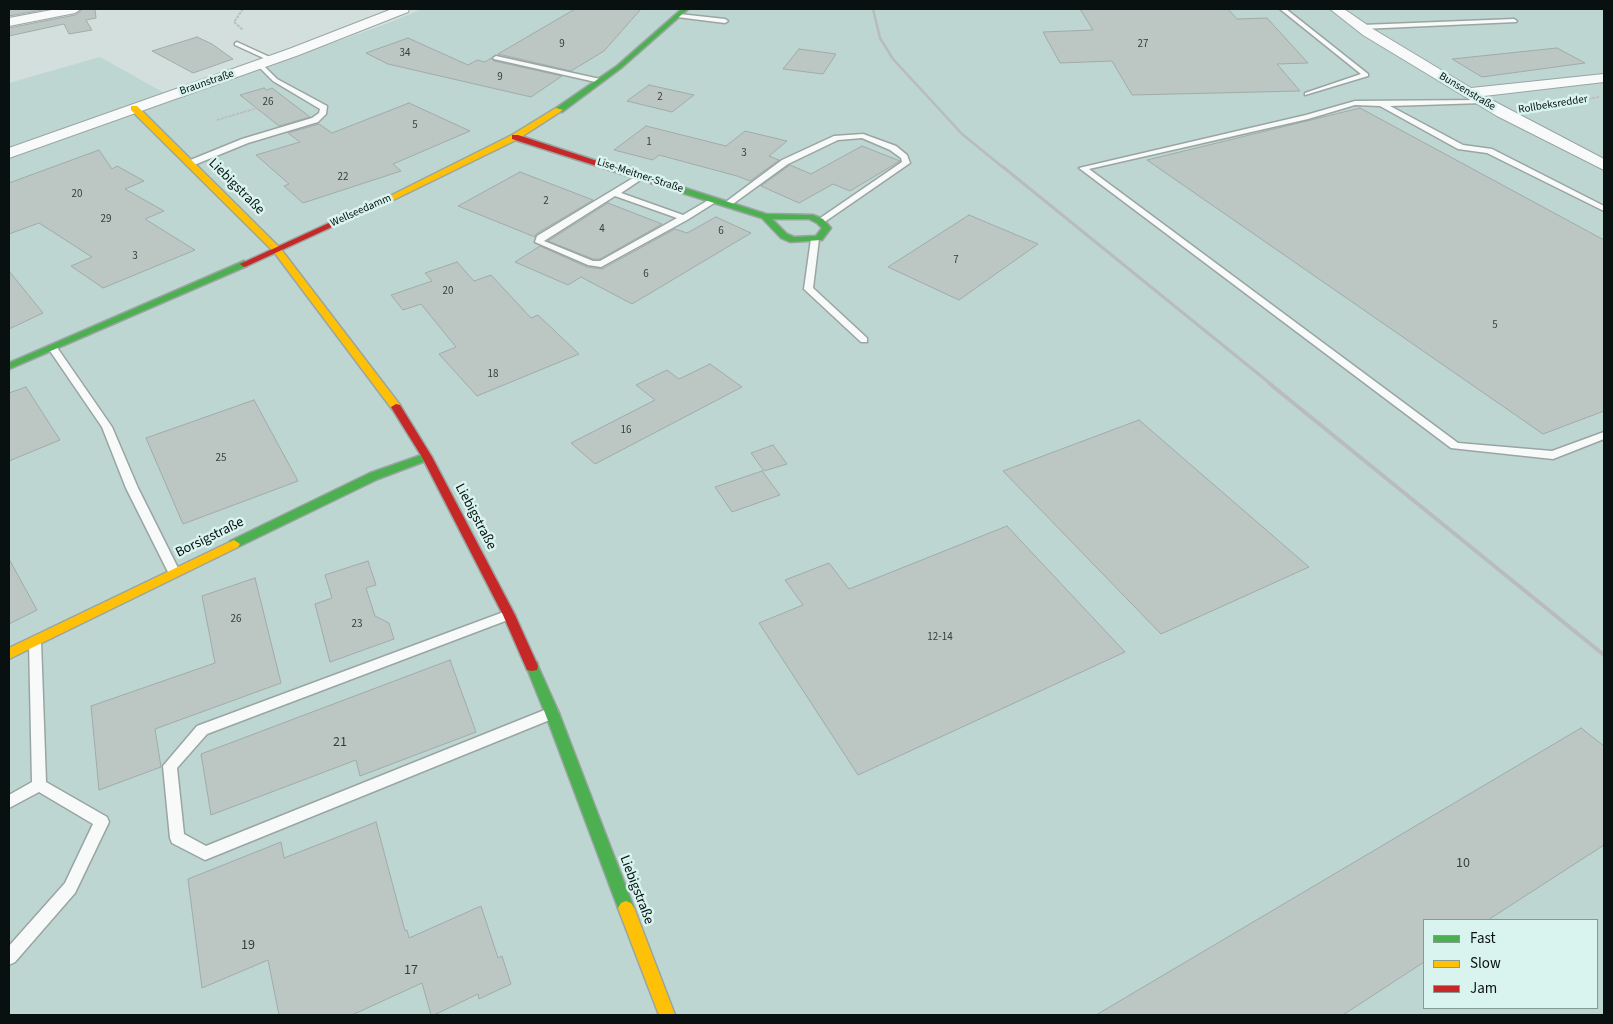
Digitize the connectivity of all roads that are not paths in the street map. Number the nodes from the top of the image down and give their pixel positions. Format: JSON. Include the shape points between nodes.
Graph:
{"nodes":[{"id":1,"x":75,"y":9,"type":"edge"},
{"id":2,"x":403,"y":9,"type":"edge"},
{"id":3,"x":1283,"y":9,"type":"edge"},
{"id":4,"x":1336,"y":9,"type":"edge"},
{"id":5,"x":682,"y":12,"type":"edge"},
{"id":6,"x":726,"y":21,"type":"dead end"},
{"id":7,"x":1514,"y":21,"type":"dead end"},
{"id":8,"x":9,"y":22,"type":"edge"},
{"id":9,"x":1362,"y":27,"type":"junction"},
{"id":10,"x":237,"y":44,"type":"dead end"},
{"id":11,"x":496,"y":58,"type":"dead end"},
{"id":12,"x":266,"y":62,"type":"junction"},
{"id":13,"x":1604,"y":78,"type":"edge"},
{"id":14,"x":600,"y":81,"type":"junction"},
{"id":15,"x":1307,"y":94,"type":"dead end"},
{"id":16,"x":1476,"y":97,"type":"junction"},
{"id":17,"x":1380,"y":104,"type":"junction"},
{"id":18,"x":134,"y":108,"type":"junction"},
{"id":19,"x":515,"y":136,"type":"junction"},
{"id":20,"x":9,"y":153,"type":"edge"},
{"id":21,"x":191,"y":163,"type":"junction"},
{"id":22,"x":1604,"y":165,"type":"edge"},
{"id":23,"x":641,"y":177,"type":"junction"},
{"id":24,"x":614,"y":193,"type":"junction"},
{"id":25,"x":715,"y":200,"type":"junction"},
{"id":26,"x":727,"y":204,"type":"junction"},
{"id":27,"x":1604,"y":209,"type":"edge"},
{"id":28,"x":765,"y":216,"type":"junction"},
{"id":29,"x":684,"y":218,"type":"junction"},
{"id":30,"x":820,"y":221,"type":"junction"},
{"id":31,"x":815,"y":239,"type":"junction"},
{"id":32,"x":277,"y":250,"type":"junction"},
{"id":33,"x":864,"y":340,"type":"dead end"},
{"id":34,"x":53,"y":348,"type":"junction"},
{"id":35,"x":9,"y":366,"type":"edge"},
{"id":36,"x":1604,"y":435,"type":"edge"},
{"id":37,"x":427,"y":457,"type":"junction"},
{"id":38,"x":174,"y":572,"type":"junction"},
{"id":39,"x":509,"y":615,"type":"junction"},
{"id":40,"x":35,"y":641,"type":"junction"},
{"id":41,"x":9,"y":654,"type":"edge"},
{"id":42,"x":552,"y":713,"type":"junction"},
{"id":43,"x":39,"y":786,"type":"junction"},
{"id":44,"x":9,"y":802,"type":"edge"},
{"id":45,"x":9,"y":957,"type":"edge"},
{"id":46,"x":667,"y":1015,"type":"edge"}],
"edges":[{"from":1,"to":8,"type":"street"},
{"from":2,"to":12,"type":"street","name":"Braunstraße"},
{"from":3,"to":15,"type":"lane","via":[[1366,75]]},
{"from":4,"to":9,"type":"street","name":"Bunsenstraße"},
{"from":5,"to":6,"type":"lane"},
{"from":5,"to":14,"type":"street","name":"Wellseedamm"},
{"from":7,"to":9,"type":"lane"},
{"from":9,"to":16,"type":"street","name":"Bunsenstraße"},
{"from":10,"to":12,"type":"lane"},
{"from":11,"to":14,"type":"lane"},
{"from":12,"to":18,"type":"street","name":"Braunstraße"},
{"from":12,"to":21,"type":"lane","via":[[275,80],[324,108],[322,114],[314,120],[244,141]]},
{"from":13,"to":16,"type":"street"},
{"from":14,"to":19,"type":"street","name":"Wellseedamm"},
{"from":16,"to":17,"type":"lane"},
{"from":16,"to":22,"type":"street","name":"Bunsenstraße"},
{"from":17,"to":27,"type":"lane","via":[[1461,147],[1489,151]]},
{"from":17,"to":36,"type":"lane","via":[[1355,103],[1308,117],[1083,168],[1455,446],[1553,455]]},
{"from":18,"to":20,"type":"street","name":"Braunstraße"},
{"from":18,"to":21,"type":"street","name":"Liebigstraße"},
{"from":19,"to":23,"type":"street","name":"Lise-Meitner-Straße"},
{"from":19,"to":32,"type":"street","name":"Wellseedamm"},
{"from":21,"to":32,"type":"street","name":"Liebigstraße"},
{"from":23,"to":24,"type":"lane"},
{"from":23,"to":25,"type":"street","name":"Lise-Meitner-Straße"},
{"from":24,"to":29,"type":"lane"},
{"from":24,"to":29,"type":"lane","via":[[540,238],[539,242],[601,264]]},
{"from":25,"to":26,"type":"street","name":"Lise-Meitner-Straße"},
{"from":25,"to":29,"type":"lane"},
{"from":26,"to":28,"type":"street","name":"Lise-Meitner-Straße"},
{"from":26,"to":30,"type":"lane","via":[[785,162],[837,138],[863,136],[893,148],[904,157],[906,163]]},
{"from":28,"to":30,"type":"street","name":"Lise-Meitner-Straße","via":[[810,217]]},
{"from":28,"to":31,"type":"street","name":"Lise-Meitner-Straße","via":[[784,236],[793,240]]},
{"from":30,"to":31,"type":"street","via":[[827,228],[820,238]]},
{"from":31,"to":33,"type":"lane","via":[[808,289]]},
{"from":32,"to":34,"type":"street","name":"Wellseedamm"},
{"from":32,"to":37,"type":"street","name":"Liebigstraße","via":[[394,403]]},
{"from":34,"to":35,"type":"street","name":"Wellseedamm"},
{"from":34,"to":38,"type":"lane","via":[[107,427],[132,488]]},
{"from":37,"to":38,"type":"street","name":"Borsigstraße","via":[[374,476]]},
{"from":37,"to":39,"type":"street","name":"Liebigstraße"},
{"from":38,"to":40,"type":"street","name":"Borsigstraße"},
{"from":39,"to":42,"type":"street","name":"Liebigstraße"},
{"from":39,"to":42,"type":"lane","via":[[202,730],[170,766],[177,838],[205,853]]},
{"from":40,"to":41,"type":"street","name":"Borsigstraße"},
{"from":40,"to":43,"type":"lane"},
{"from":42,"to":46,"type":"street","name":"Liebigstraße"},
{"from":43,"to":44,"type":"lane"},
{"from":43,"to":45,"type":"lane","via":[[102,822],[70,888]]}]}
